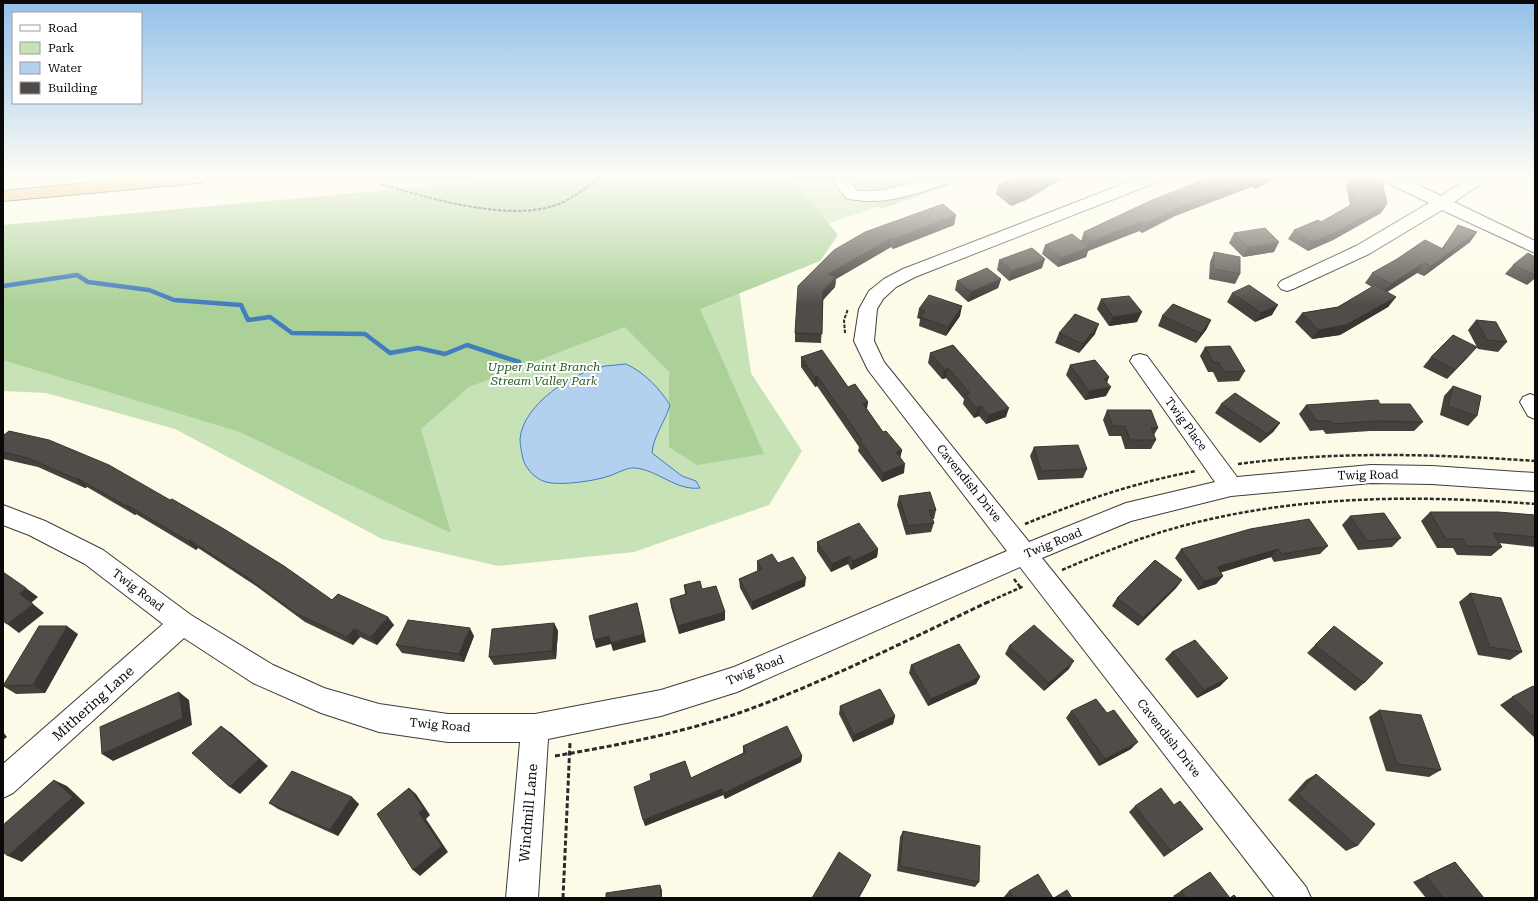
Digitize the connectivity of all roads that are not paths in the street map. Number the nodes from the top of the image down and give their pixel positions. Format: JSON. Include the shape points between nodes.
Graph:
{"nodes":[{"id":1,"x":1033,"y":220,"type":"edge"},
{"id":2,"x":1413,"y":220,"type":"edge"},
{"id":3,"x":1477,"y":220,"type":"edge"},
{"id":4,"x":1535,"y":248,"type":"edge"},
{"id":5,"x":1287,"y":285,"type":"dead end"},
{"id":6,"x":1140,"y":361,"type":"dead end"},
{"id":7,"x":1535,"y":482,"type":"edge"},
{"id":8,"x":1231,"y":487,"type":"junction"},
{"id":9,"x":3,"y":515,"type":"edge"},
{"id":10,"x":1025,"y":554,"type":"junction"},
{"id":11,"x":182,"y":623,"type":"junction"},
{"id":12,"x":535,"y":728,"type":"junction"},
{"id":13,"x":3,"y":783,"type":"edge"},
{"id":14,"x":522,"y":898,"type":"edge"},
{"id":15,"x":1295,"y":898,"type":"edge"}],
"edges":[{"from":1,"to":10,"type":"street","name":"Cavendish Drive","via":[[890,283],[876,295],[868,309],[864,341],[875,365]]},
{"from":2,"to":5,"type":"street","via":[[1355,255],[1315,275]]},
{"from":3,"to":4,"type":"street"},
{"from":6,"to":8,"type":"street","name":"Twig Place"},
{"from":7,"to":8,"type":"street","name":"Twig Road","via":[[1371,474]]},
{"from":8,"to":10,"type":"street","name":"Twig Road","via":[[1126,513]]},
{"from":9,"to":11,"type":"street","name":"Twig Road","via":[[37,528],[94,557]]},
{"from":10,"to":12,"type":"street","name":"Twig Road","via":[[737,679],[661,702]]},
{"from":10,"to":15,"type":"street","name":"Cavendish Drive"},
{"from":11,"to":12,"type":"street","name":"Twig Road","via":[[263,674],[321,700],[379,718],[448,728]]},
{"from":11,"to":13,"type":"street","name":"Mithering Lane"},
{"from":12,"to":14,"type":"street","name":"Windmill Lane"}]}
